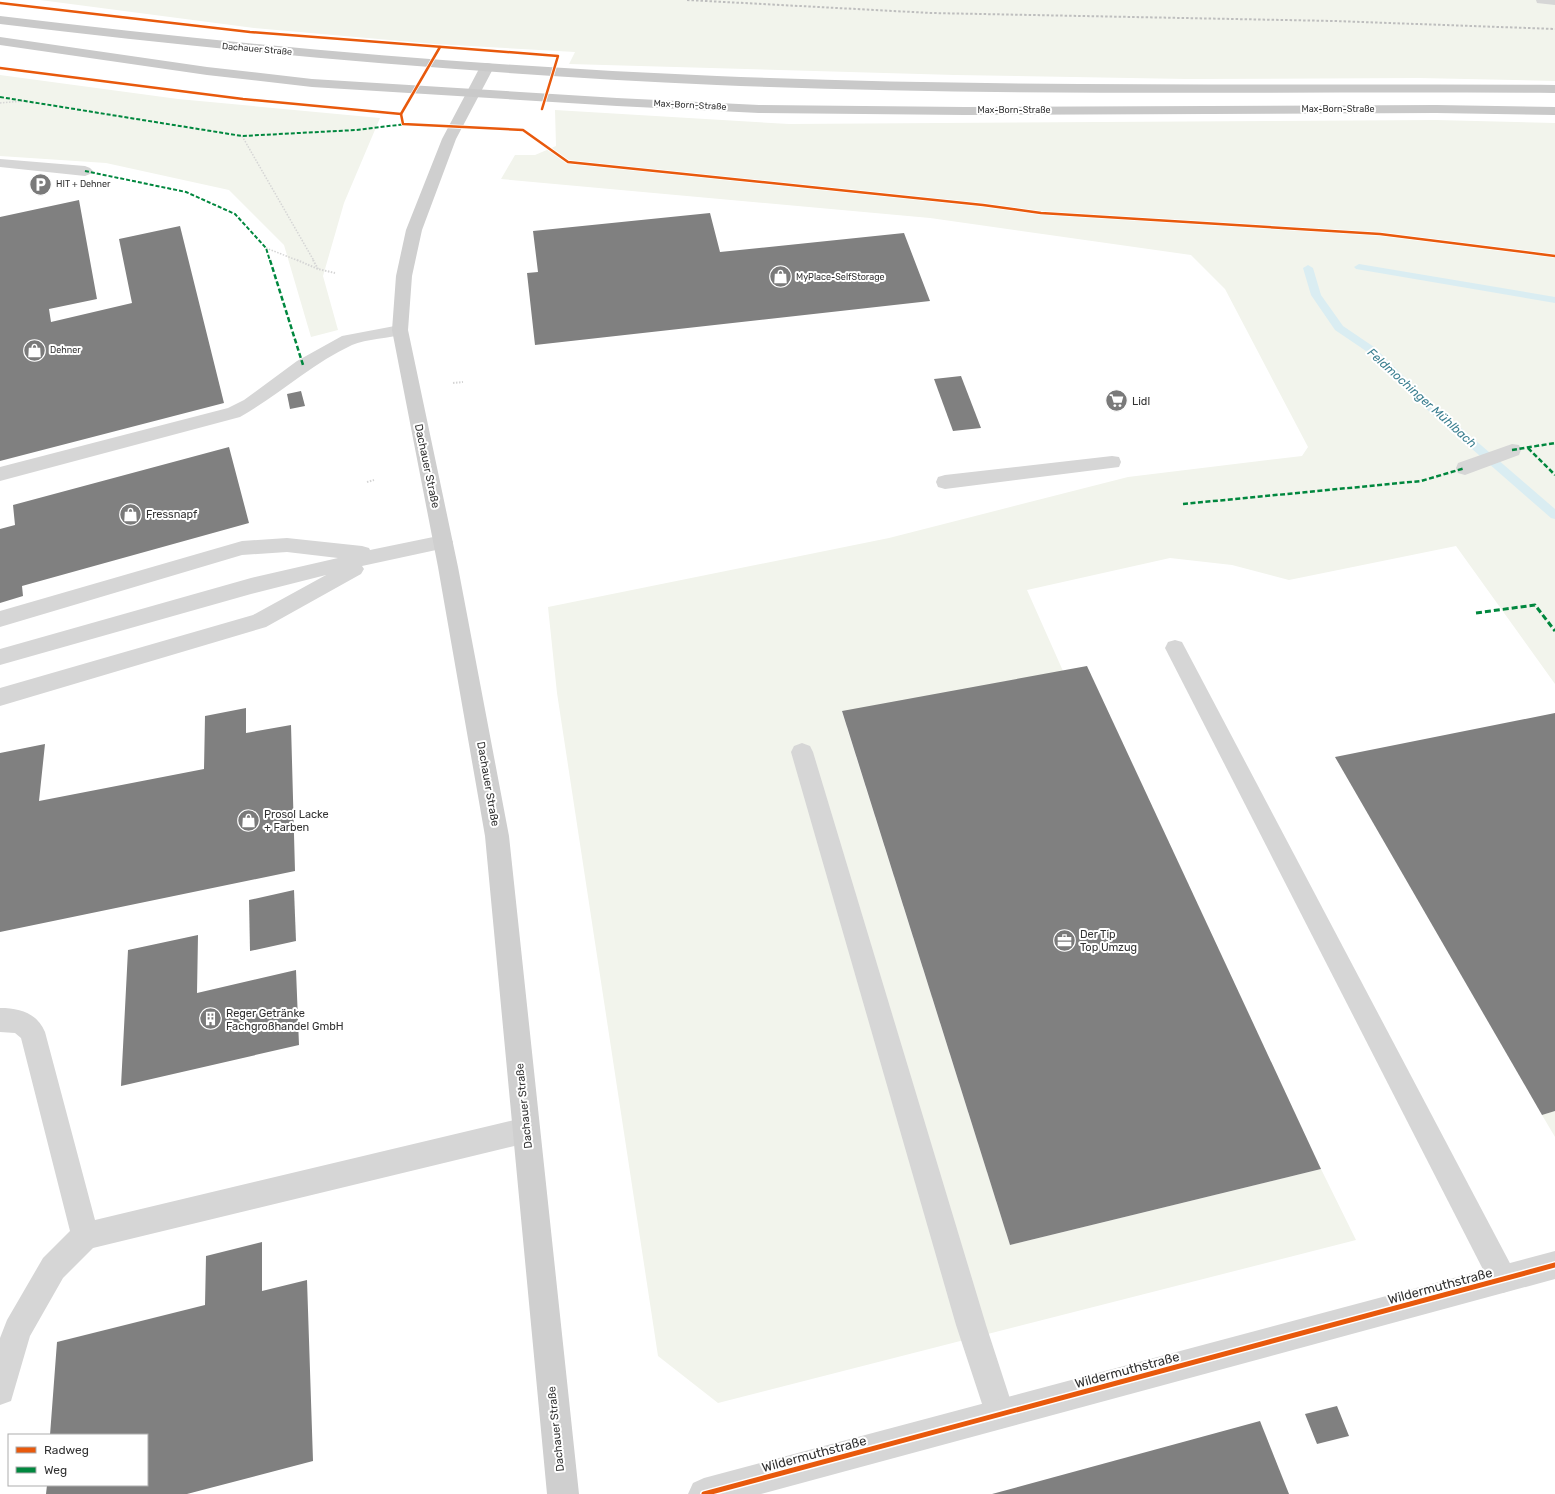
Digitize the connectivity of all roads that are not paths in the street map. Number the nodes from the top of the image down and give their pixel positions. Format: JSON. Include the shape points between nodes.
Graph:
{"nodes":[{"id":1,"x":1542,"y":0,"type":"edge"},
{"id":2,"x":1555,"y":1,"type":"edge"},
{"id":3,"x":0,"y":20,"type":"edge"},
{"id":4,"x":0,"y":41,"type":"edge"},
{"id":5,"x":486,"y":67,"type":"junction"},
{"id":6,"x":1555,"y":89,"type":"edge"},
{"id":7,"x":473,"y":93,"type":"junction"},
{"id":8,"x":1555,"y":111,"type":"edge"},
{"id":9,"x":0,"y":163,"type":"edge"},
{"id":10,"x":85,"y":170,"type":"dead end"},
{"id":11,"x":400,"y":330,"type":"junction"},
{"id":12,"x":1512,"y":450,"type":"dead end"},
{"id":13,"x":1112,"y":462,"type":"dead end"},
{"id":14,"x":1465,"y":468,"type":"dead end"},
{"id":15,"x":0,"y":474,"type":"edge"},
{"id":16,"x":945,"y":482,"type":"dead end"},
{"id":17,"x":443,"y":542,"type":"junction"},
{"id":18,"x":379,"y":555,"type":"junction"},
{"id":19,"x":0,"y":619,"type":"edge"},
{"id":20,"x":1175,"y":648,"type":"dead end"},
{"id":21,"x":0,"y":657,"type":"edge"},
{"id":22,"x":0,"y":697,"type":"edge"},
{"id":23,"x":802,"y":752,"type":"dead end"},
{"id":24,"x":0,"y":1020,"type":"edge"},
{"id":25,"x":527,"y":1130,"type":"junction"},
{"id":26,"x":84,"y":1236,"type":"junction"},
{"id":27,"x":1555,"y":1265,"type":"edge"},
{"id":28,"x":1503,"y":1279,"type":"junction"},
{"id":29,"x":0,"y":1390,"type":"edge"},
{"id":30,"x":1000,"y":1414,"type":"junction"},
{"id":31,"x":563,"y":1494,"type":"edge"},
{"id":32,"x":704,"y":1494,"type":"edge"}],
"edges":[{"from":1,"to":2,"type":"street"},
{"from":3,"to":5,"type":"main road","name":"Dachauer Straße","via":[[232,47]]},
{"from":4,"to":7,"type":"main road","via":[[207,71],[312,83]]},
{"from":5,"to":6,"type":"main road","name":"Max-Born-Straße","via":[[753,82],[960,87]]},
{"from":5,"to":7,"type":"main road","name":"Dachauer Straße"},
{"from":7,"to":8,"type":"main road","name":"Max-Born-Straße","via":[[759,109]]},
{"from":7,"to":11,"type":"main road","name":"Dachauer Straße","via":[[449,139],[410,244],[404,276]]},
{"from":9,"to":10,"type":"street"},
{"from":11,"to":15,"type":"street","via":[[348,340],[303,365],[234,413]]},
{"from":11,"to":17,"type":"main road","name":"Dachauer Straße"},
{"from":12,"to":14,"type":"street"},
{"from":13,"to":16,"type":"street"},
{"from":17,"to":18,"type":"street"},
{"from":17,"to":25,"type":"main road","name":"Dachauer Straße","via":[[497,836]]},
{"from":18,"to":19,"type":"street","via":[[287,546],[242,548]]},
{"from":18,"to":21,"type":"street","via":[[251,586]]},
{"from":18,"to":22,"type":"street","via":[[259,621]]},
{"from":20,"to":28,"type":"street"},
{"from":23,"to":30,"type":"street"},
{"from":24,"to":26,"type":"street","via":[[25,1023],[32,1032]]},
{"from":25,"to":26,"type":"street"},
{"from":25,"to":31,"type":"main road","name":"Dachauer Straße"},
{"from":26,"to":29,"type":"street","via":[[53,1268],[17,1330]]},
{"from":27,"to":28,"type":"street","name":"Wildermuthstraße"},
{"from":28,"to":30,"type":"street","name":"Wildermuthstraße"},
{"from":30,"to":32,"type":"street","name":"Wildermuthstraße"}]}
